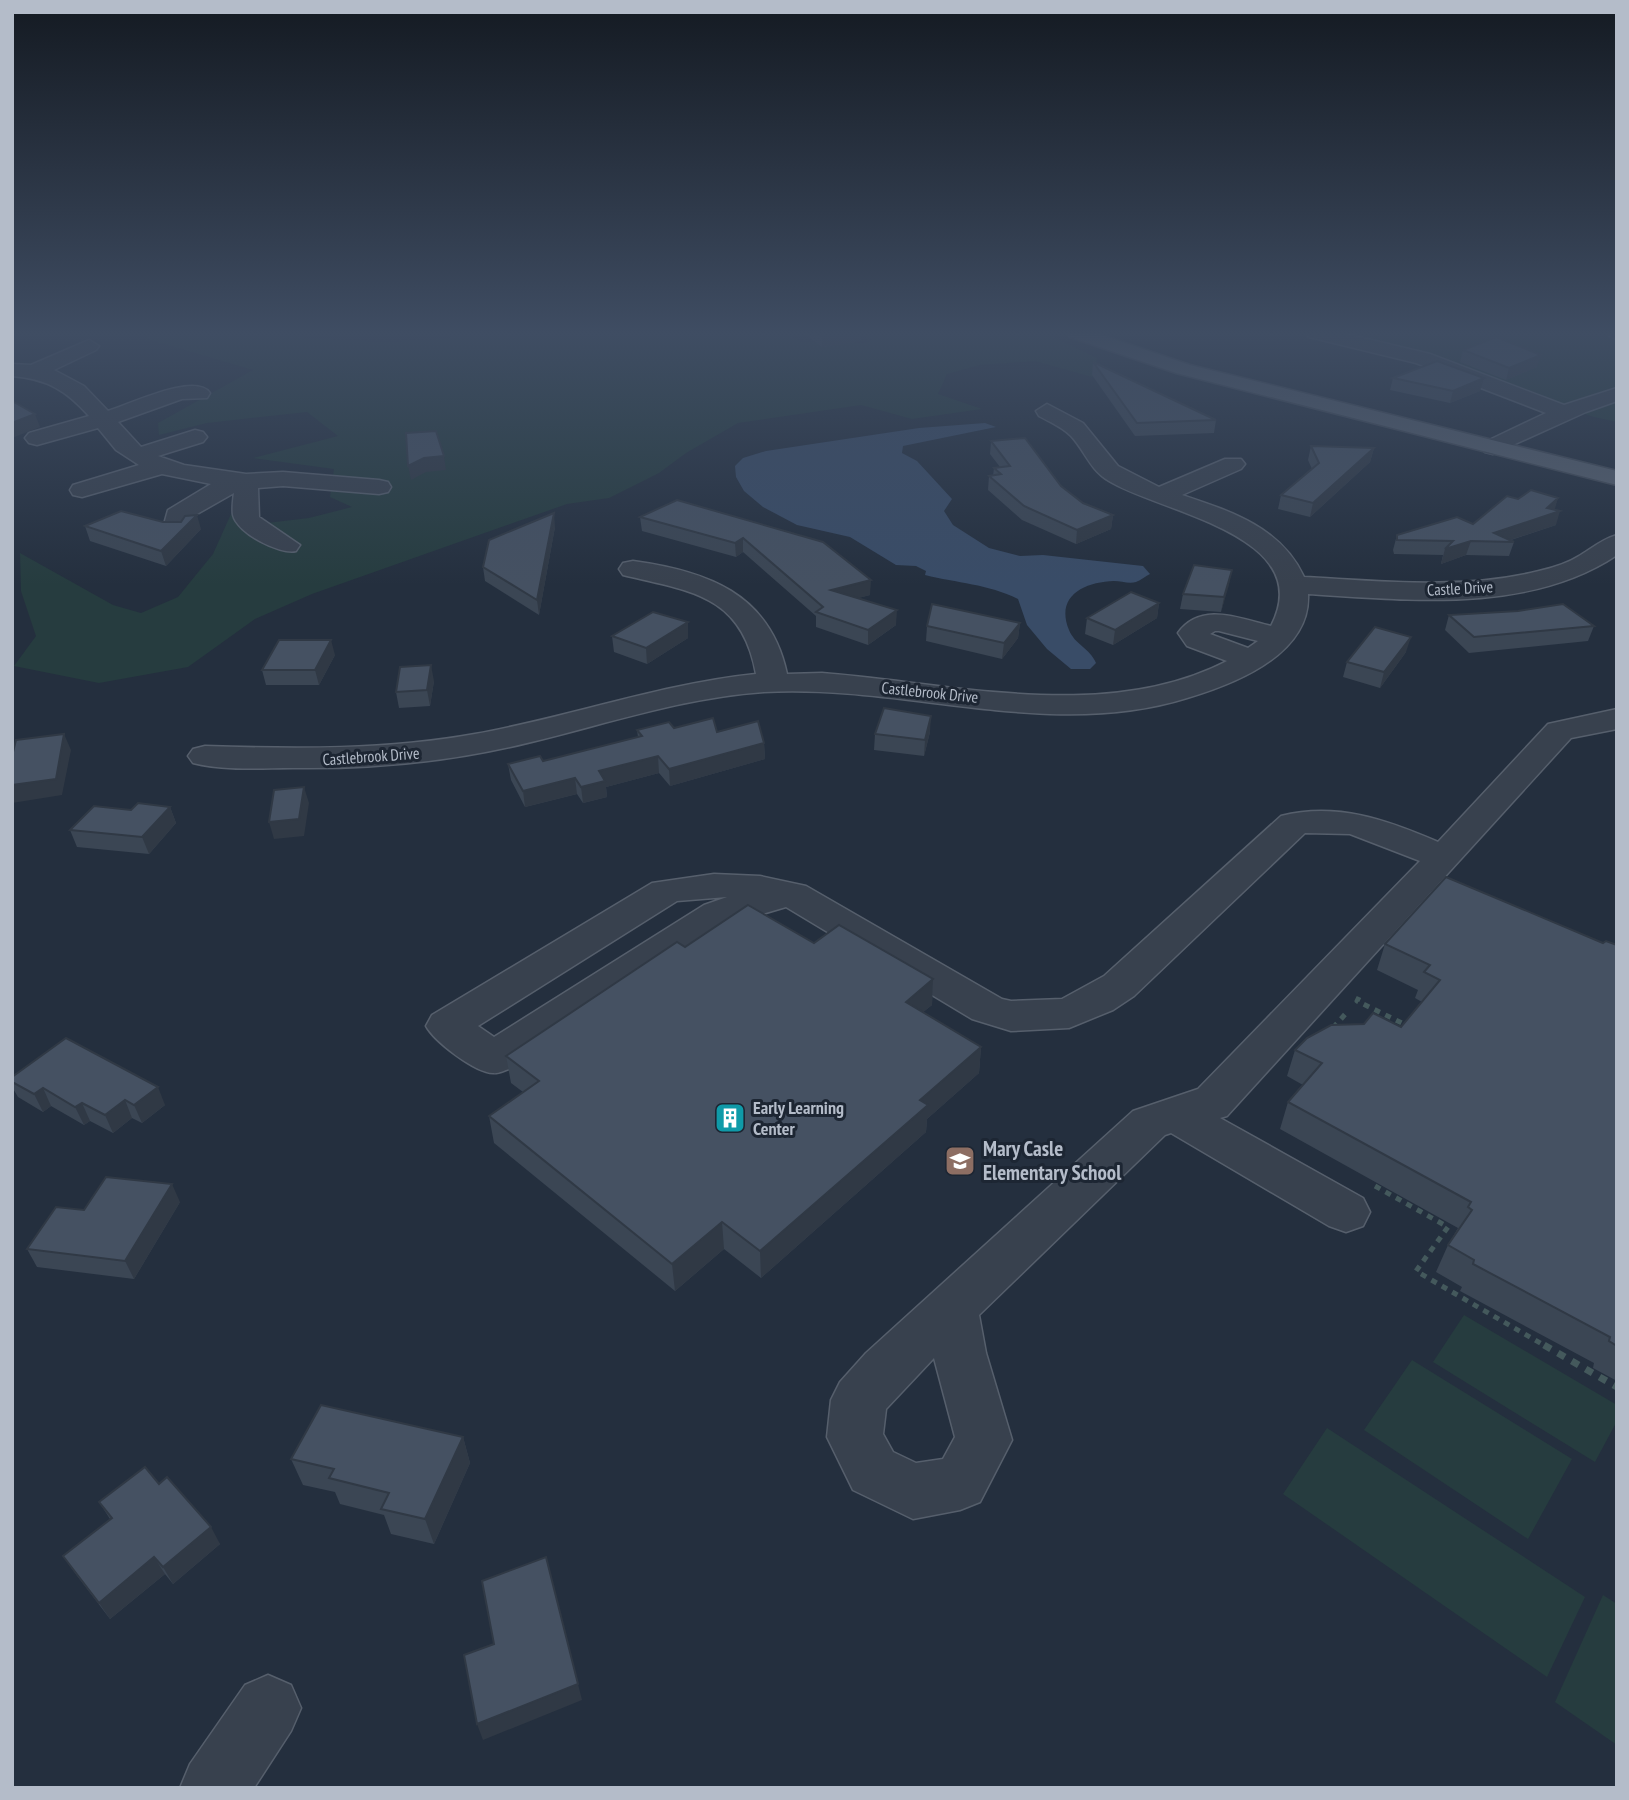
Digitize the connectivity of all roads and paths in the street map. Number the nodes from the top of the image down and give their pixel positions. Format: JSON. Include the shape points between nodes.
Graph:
{"nodes":[{"id":1,"x":111,"y":417,"type":"edge"},
{"id":2,"x":1056,"y":417,"type":"edge"},
{"id":3,"x":1374,"y":417,"type":"edge"},
{"id":4,"x":1557,"y":417,"type":"edge"},
{"id":5,"x":103,"y":419,"type":"junction"},
{"id":6,"x":195,"y":437,"type":"dead end"},
{"id":7,"x":37,"y":438,"type":"dead end"},
{"id":8,"x":1493,"y":447,"type":"junction"},
{"id":9,"x":138,"y":455,"type":"junction"},
{"id":10,"x":1233,"y":464,"type":"dead end"},
{"id":11,"x":163,"y":466,"type":"junction"},
{"id":12,"x":1617,"y":478,"type":"edge"},
{"id":13,"x":246,"y":481,"type":"junction"},
{"id":14,"x":379,"y":487,"type":"dead end"},
{"id":15,"x":82,"y":490,"type":"dead end"},
{"id":16,"x":1161,"y":495,"type":"junction"},
{"id":17,"x":176,"y":528,"type":"edge"},
{"id":18,"x":1617,"y":543,"type":"edge"},
{"id":19,"x":287,"y":545,"type":"dead end"},
{"id":20,"x":633,"y":569,"type":"dead end"},
{"id":21,"x":1293,"y":585,"type":"junction"},
{"id":22,"x":1279,"y":637,"type":"junction"},
{"id":23,"x":1252,"y":660,"type":"junction"},
{"id":24,"x":773,"y":683,"type":"junction"},
{"id":25,"x":1617,"y":719,"type":"edge"},
{"id":26,"x":205,"y":757,"type":"dead end"},
{"id":27,"x":1444,"y":858,"type":"junction"},
{"id":28,"x":792,"y":894,"type":"junction"},
{"id":29,"x":1364,"y":992,"type":"dead end"},
{"id":30,"x":1412,"y":1028,"type":"edge"},
{"id":31,"x":1174,"y":1113,"type":"junction"},
{"id":32,"x":1356,"y":1197,"type":"joint"},
{"id":33,"x":1455,"y":1218,"type":"edge"},
{"id":34,"x":1448,"y":1227,"type":"junction"},
{"id":35,"x":953,"y":1308,"type":"junction"},
{"id":36,"x":1617,"y":1387,"type":"edge"},
{"id":37,"x":268,"y":1708,"type":"dead end"},
{"id":38,"x":214,"y":1788,"type":"edge"}],
"edges":[{"from":1,"to":5,"type":"street"},
{"from":2,"to":16,"type":"street","via":[[1081,434],[1112,473]]},
{"from":3,"to":8,"type":"main road"},
{"from":4,"to":8,"type":"street"},
{"from":5,"to":7,"type":"street"},
{"from":5,"to":9,"type":"street"},
{"from":6,"to":9,"type":"street"},
{"from":8,"to":12,"type":"main road"},
{"from":9,"to":11,"type":"street"},
{"from":10,"to":16,"type":"street"},
{"from":11,"to":13,"type":"street"},
{"from":11,"to":15,"type":"street"},
{"from":13,"to":14,"type":"street","via":[[283,479]]},
{"from":13,"to":17,"type":"street","via":[[191,504],[177,515]]},
{"from":13,"to":19,"type":"street","via":[[246,516]]},
{"from":16,"to":21,"type":"street","via":[[1256,537],[1283,564]]},
{"from":18,"to":21,"type":"street","name":"Castle Drive","via":[[1569,570],[1504,585],[1423,590]]},
{"from":20,"to":24,"type":"street","via":[[704,586],[738,608],[762,637],[771,658]]},
{"from":21,"to":22,"type":"street","name":"Castlebrook Drive","via":[[1293,611]]},
{"from":22,"to":23,"type":"street","name":"Castlebrook Drive"},
{"from":22,"to":23,"type":"street","via":[[1219,622],[1193,632],[1198,640]]},
{"from":23,"to":24,"type":"street","name":"Castlebrook Drive","via":[[1196,684],[1097,702],[1022,702],[859,685]]},
{"from":24,"to":26,"type":"street","name":"Castlebrook Drive","via":[[697,691],[516,736],[414,754],[323,760]]},
{"from":25,"to":27,"type":"street","via":[[1560,731]]},
{"from":27,"to":28,"type":"street","via":[[1349,823],[1309,820],[1294,824],[1109,994],[1069,1013],[1033,1016],[1012,1017],[987,1009]]},
{"from":27,"to":31,"type":"street","via":[[1211,1104]]},
{"from":28,"to":28,"type":"street","via":[[707,883],[666,891],[447,1026],[494,1058],[718,914],[760,899]]},
{"from":29,"to":30,"type":"path","via":[[1357,1000]]},
{"from":31,"to":32,"type":"street"},
{"from":31,"to":35,"type":"street","via":[[1149,1123]]},
{"from":32,"to":34,"type":"path"},
{"from":33,"to":34,"type":"path"},
{"from":34,"to":36,"type":"path","via":[[1416,1271]]},
{"from":35,"to":35,"type":"street","via":[[984,1440],[960,1483],[913,1491],[873,1471],[855,1437],[859,1400]]},
{"from":37,"to":38,"type":"street"}]}
